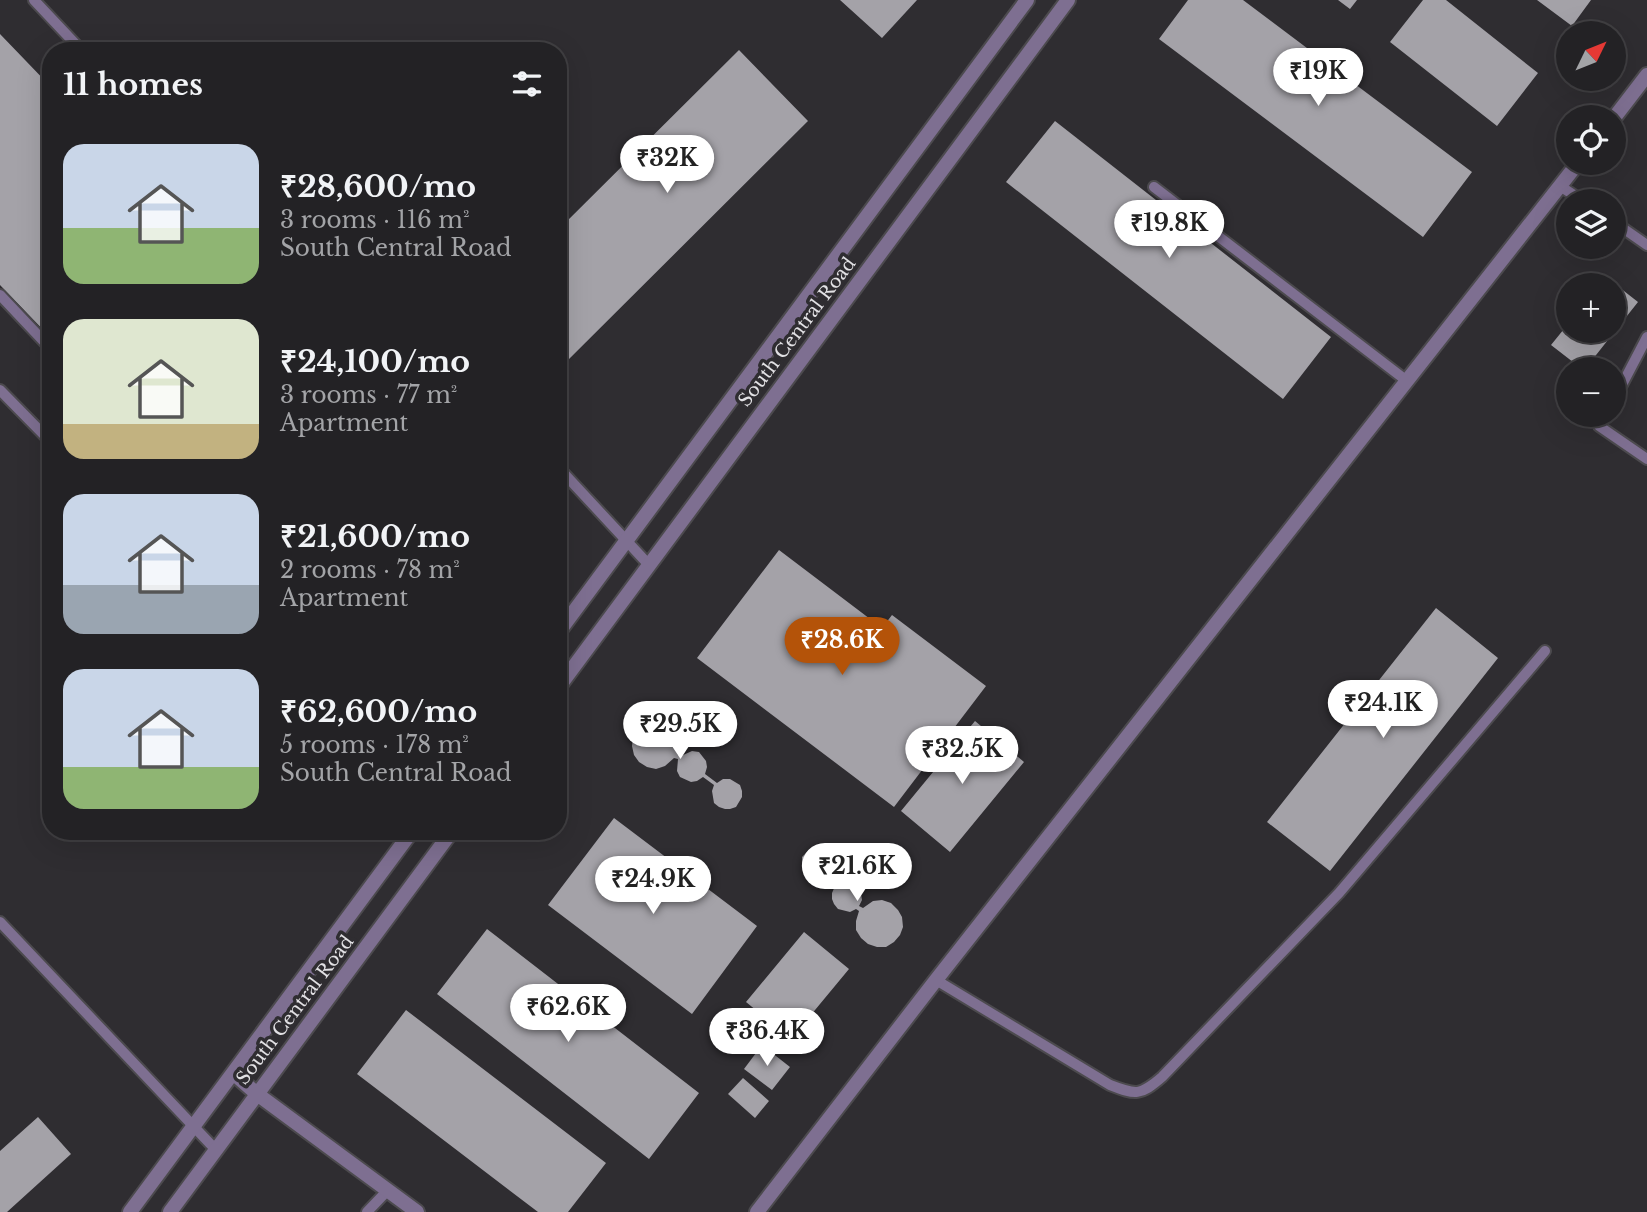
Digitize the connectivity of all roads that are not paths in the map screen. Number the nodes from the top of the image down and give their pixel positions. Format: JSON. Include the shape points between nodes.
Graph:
{"nodes":[{"id":1,"x":34,"y":0,"type":"edge"},
{"id":2,"x":1027,"y":0,"type":"edge"},
{"id":3,"x":1068,"y":0,"type":"edge"},
{"id":4,"x":74,"y":42,"type":"edge"},
{"id":5,"x":1647,"y":75,"type":"edge"},
{"id":6,"x":1624,"y":105,"type":"edge"},
{"id":7,"x":1569,"y":175,"type":"edge"},
{"id":8,"x":1560,"y":186,"type":"junction"},
{"id":9,"x":1154,"y":187,"type":"dead end"},
{"id":10,"x":1565,"y":189,"type":"edge"},
{"id":11,"x":1626,"y":230,"type":"edge"},
{"id":12,"x":1647,"y":245,"type":"edge"},
{"id":13,"x":0,"y":295,"type":"edge"},
{"id":14,"x":1647,"y":337,"type":"edge"},
{"id":15,"x":42,"y":339,"type":"edge"},
{"id":16,"x":1626,"y":377,"type":"edge"},
{"id":17,"x":1407,"y":381,"type":"junction"},
{"id":18,"x":0,"y":390,"type":"edge"},
{"id":19,"x":1601,"y":427,"type":"edge"},
{"id":20,"x":42,"y":433,"type":"edge"},
{"id":21,"x":1647,"y":459,"type":"edge"},
{"id":22,"x":567,"y":477,"type":"edge"},
{"id":23,"x":627,"y":541,"type":"junction"},
{"id":24,"x":649,"y":565,"type":"junction"},
{"id":25,"x":567,"y":622,"type":"edge"},
{"id":26,"x":1545,"y":651,"type":"dead end"},
{"id":27,"x":567,"y":676,"type":"edge"},
{"id":28,"x":405,"y":840,"type":"edge"},
{"id":29,"x":445,"y":840,"type":"edge"},
{"id":30,"x":0,"y":922,"type":"edge"},
{"id":31,"x":10,"y":932,"type":"junction"},
{"id":32,"x":0,"y":942,"type":"edge"},
{"id":33,"x":936,"y":980,"type":"junction"},
{"id":34,"x":233,"y":1073,"type":"junction"},
{"id":35,"x":257,"y":1094,"type":"junction"},
{"id":36,"x":193,"y":1127,"type":"junction"},
{"id":37,"x":216,"y":1150,"type":"junction"},
{"id":38,"x":387,"y":1190,"type":"junction"},
{"id":39,"x":130,"y":1212,"type":"edge"},
{"id":40,"x":170,"y":1212,"type":"edge"},
{"id":41,"x":367,"y":1212,"type":"edge"},
{"id":42,"x":417,"y":1212,"type":"edge"},
{"id":43,"x":757,"y":1212,"type":"edge"}],
"edges":[{"from":1,"to":4,"type":"lane"},
{"from":2,"to":23,"type":"street","name":"South Central Road"},
{"from":3,"to":24,"type":"street","name":"South Central Road"},
{"from":5,"to":6,"type":"street"},
{"from":7,"to":8,"type":"street"},
{"from":8,"to":10,"type":"lane"},
{"from":8,"to":17,"type":"street"},
{"from":9,"to":17,"type":"lane"},
{"from":11,"to":12,"type":"lane"},
{"from":13,"to":15,"type":"lane"},
{"from":14,"to":16,"type":"lane"},
{"from":17,"to":33,"type":"street"},
{"from":18,"to":20,"type":"lane"},
{"from":19,"to":21,"type":"lane"},
{"from":22,"to":23,"type":"lane"},
{"from":23,"to":24,"type":"lane"},
{"from":23,"to":25,"type":"street","name":"South Central Road"},
{"from":24,"to":27,"type":"street","name":"South Central Road"},
{"from":26,"to":33,"type":"lane","via":[[1339,893],[1147,1090],[1130,1093],[1110,1085]]},
{"from":28,"to":34,"type":"street","name":"South Central Road"},
{"from":29,"to":35,"type":"street","name":"South Central Road"},
{"from":30,"to":31,"type":"lane"},
{"from":31,"to":32,"type":"lane"},
{"from":31,"to":36,"type":"lane"},
{"from":33,"to":43,"type":"street"},
{"from":34,"to":35,"type":"street"},
{"from":34,"to":36,"type":"street","name":"South Central Road"},
{"from":35,"to":37,"type":"street","name":"South Central Road"},
{"from":35,"to":38,"type":"street"},
{"from":36,"to":37,"type":"lane"},
{"from":36,"to":39,"type":"street","name":"South Central Road"},
{"from":37,"to":40,"type":"street","name":"South Central Road"},
{"from":38,"to":41,"type":"lane"},
{"from":38,"to":42,"type":"street"}]}
